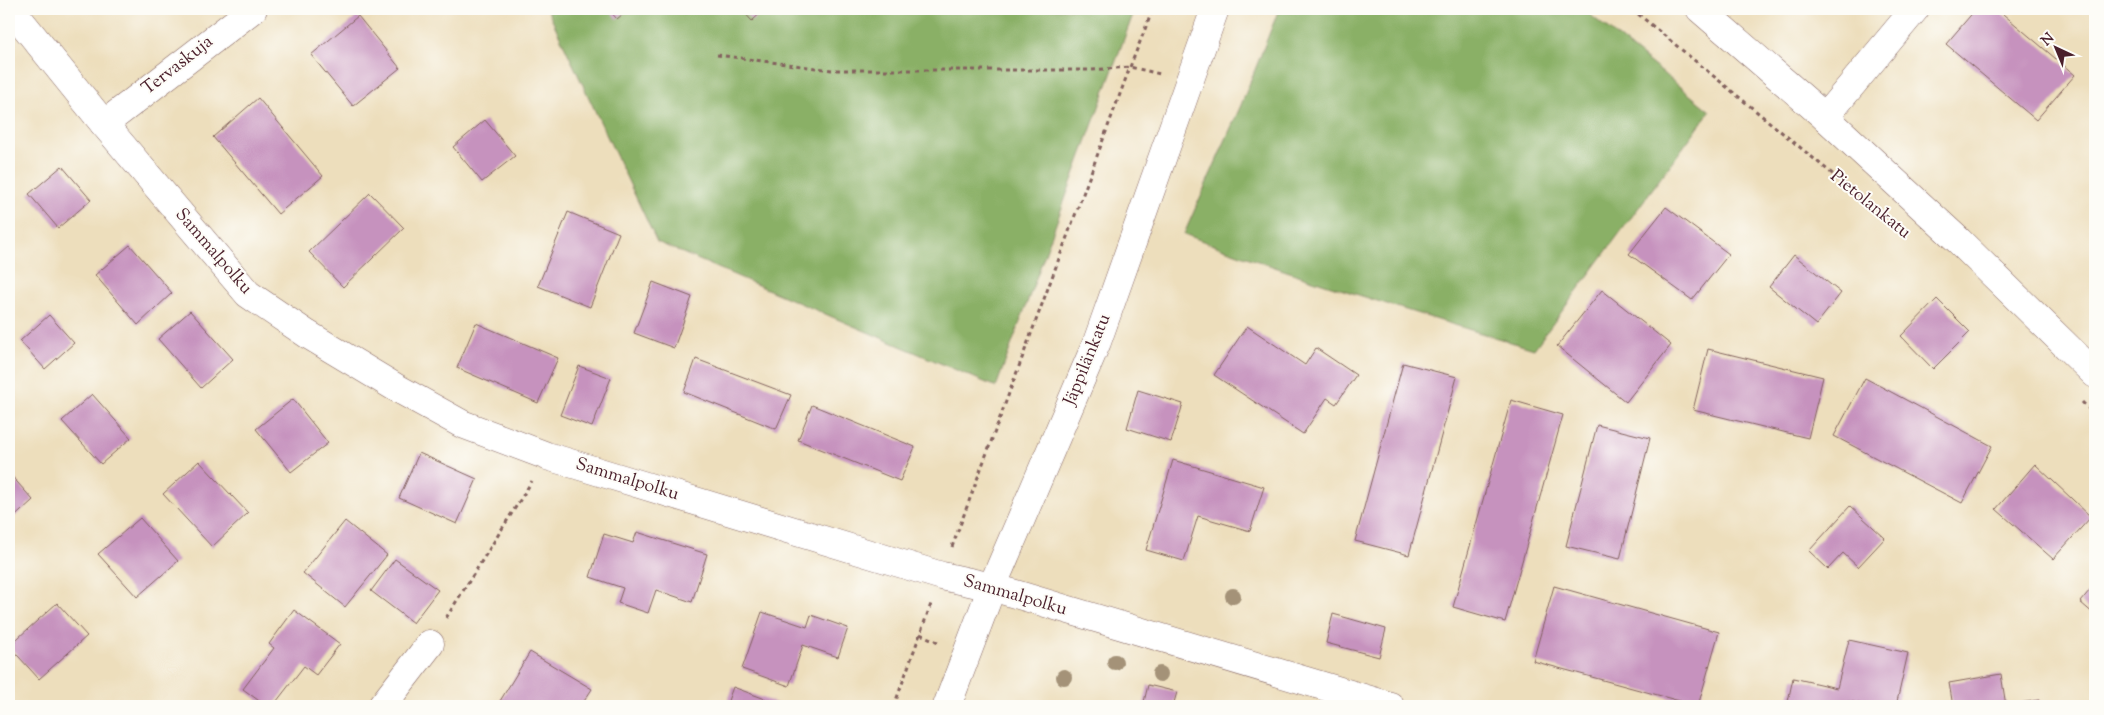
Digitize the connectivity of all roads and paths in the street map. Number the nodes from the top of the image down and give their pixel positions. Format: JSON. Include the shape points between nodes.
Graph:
{"nodes":[{"id":1,"x":11,"y":9,"type":"edge"},
{"id":2,"x":253,"y":9,"type":"edge"},
{"id":3,"x":1153,"y":9,"type":"edge"},
{"id":4,"x":1215,"y":9,"type":"edge"},
{"id":5,"x":1632,"y":9,"type":"edge"},
{"id":6,"x":1700,"y":9,"type":"edge"},
{"id":7,"x":1915,"y":9,"type":"edge"},
{"id":8,"x":717,"y":55,"type":"dead end"},
{"id":9,"x":1130,"y":67,"type":"junction"},
{"id":10,"x":1190,"y":82,"type":"junction"},
{"id":11,"x":1825,"y":117,"type":"junction"},
{"id":12,"x":104,"y":124,"type":"junction"},
{"id":13,"x":1882,"y":214,"type":"dead end"},
{"id":14,"x":2095,"y":374,"type":"edge"},
{"id":15,"x":2081,"y":402,"type":"dead end"},
{"id":16,"x":2095,"y":416,"type":"edge"},
{"id":17,"x":547,"y":456,"type":"junction"},
{"id":18,"x":942,"y":576,"type":"junction"},
{"id":19,"x":992,"y":587,"type":"junction"},
{"id":20,"x":430,"y":644,"type":"joint"},
{"id":21,"x":382,"y":706,"type":"edge"},
{"id":22,"x":894,"y":706,"type":"edge"},
{"id":23,"x":946,"y":706,"type":"edge"},
{"id":24,"x":1390,"y":706,"type":"edge"}],
"edges":[{"from":1,"to":12,"type":"street","name":"Sammalpolku"},
{"from":2,"to":12,"type":"street","name":"Tervaskuja"},
{"from":3,"to":9,"type":"path"},
{"from":4,"to":10,"type":"street","name":"Jäppilänkatu"},
{"from":5,"to":13,"type":"path","name":"Pietolankatu"},
{"from":6,"to":11,"type":"street","name":"Pietolankatu"},
{"from":7,"to":11,"type":"street"},
{"from":8,"to":9,"type":"path","via":[[832,70],[1092,70]]},
{"from":9,"to":10,"type":"path"},
{"from":9,"to":18,"type":"path"},
{"from":10,"to":19,"type":"street","name":"Jäppilänkatu","via":[[1097,342]]},
{"from":11,"to":14,"type":"street","name":"Pietolankatu","via":[[1959,241]]},
{"from":12,"to":17,"type":"street","name":"Sammalpolku","via":[[248,294],[306,334],[462,424]]},
{"from":15,"to":16,"type":"path"},
{"from":17,"to":18,"type":"street","name":"Sammalpolku"},
{"from":17,"to":20,"type":"path"},
{"from":18,"to":19,"type":"street","name":"Sammalpolku"},
{"from":18,"to":22,"type":"path"},
{"from":19,"to":23,"type":"street","name":"Jäppilänkatu"},
{"from":19,"to":24,"type":"street","name":"Sammalpolku"},
{"from":20,"to":21,"type":"street"}]}
